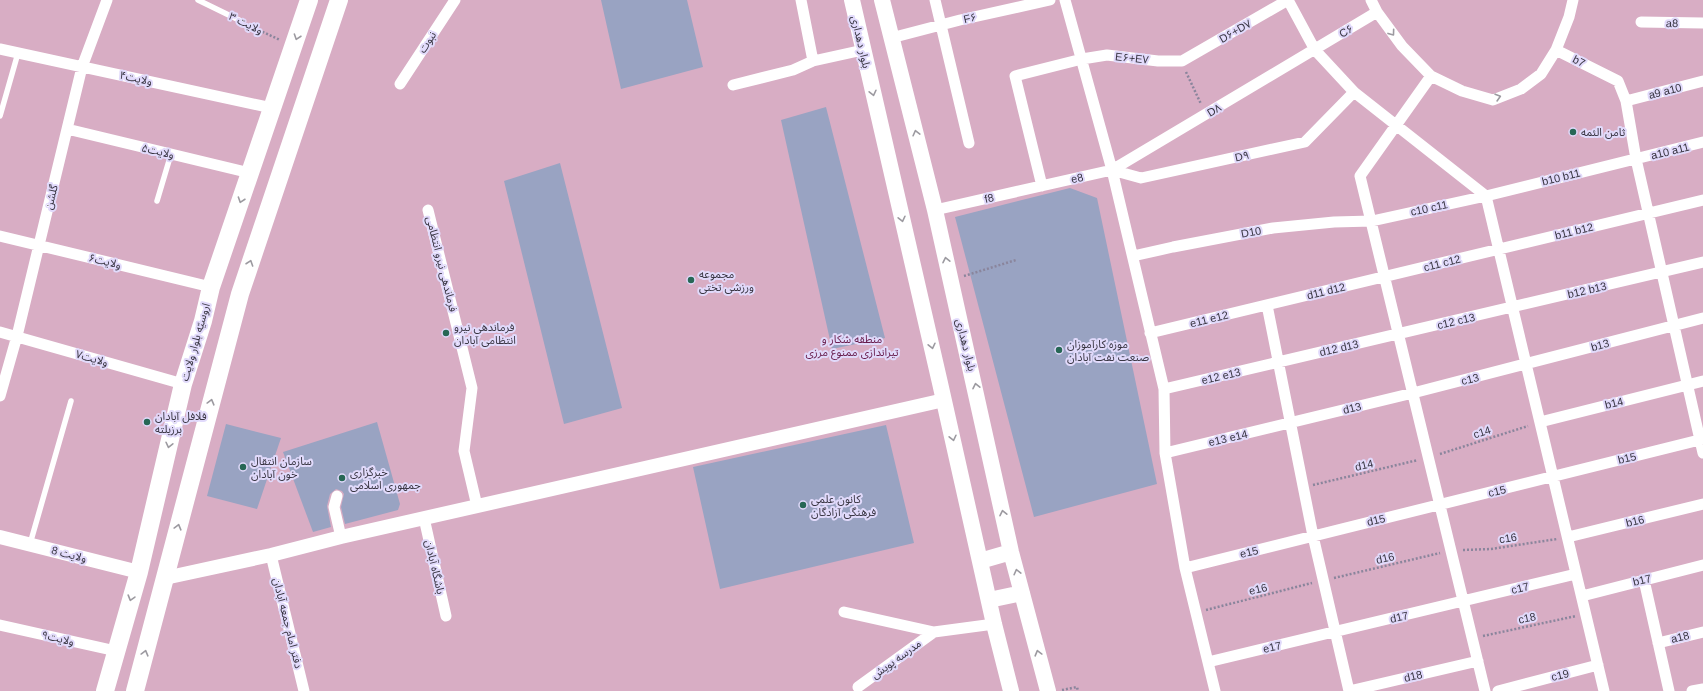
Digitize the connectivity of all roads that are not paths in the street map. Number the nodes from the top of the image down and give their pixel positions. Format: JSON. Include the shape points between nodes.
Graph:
{"nodes":[{"id":1,"x":107,"y":0,"type":"edge"},
{"id":2,"x":198,"y":0,"type":"edge"},
{"id":3,"x":309,"y":0,"type":"edge"},
{"id":4,"x":340,"y":0,"type":"edge"},
{"id":5,"x":455,"y":0,"type":"edge"},
{"id":6,"x":801,"y":0,"type":"edge"},
{"id":7,"x":852,"y":0,"type":"edge"},
{"id":8,"x":882,"y":0,"type":"edge"},
{"id":9,"x":935,"y":0,"type":"edge"},
{"id":10,"x":1050,"y":0,"type":"edge"},
{"id":11,"x":1065,"y":0,"type":"edge"},
{"id":12,"x":1288,"y":0,"type":"edge"},
{"id":13,"x":1371,"y":0,"type":"edge"},
{"id":14,"x":1573,"y":0,"type":"edge"},
{"id":15,"x":1377,"y":12,"type":"junction"},
{"id":16,"x":241,"y":21,"type":"road end"},
{"id":17,"x":1641,"y":22,"type":"dead end"},
{"id":18,"x":1703,"y":23,"type":"edge"},
{"id":19,"x":941,"y":25,"type":"junction"},
{"id":20,"x":891,"y":38,"type":"junction"},
{"id":21,"x":0,"y":49,"type":"edge"},
{"id":22,"x":863,"y":50,"type":"junction"},
{"id":23,"x":1314,"y":50,"type":"junction"},
{"id":24,"x":1556,"y":50,"type":"junction"},
{"id":25,"x":18,"y":53,"type":"junction"},
{"id":26,"x":1082,"y":59,"type":"junction"},
{"id":27,"x":813,"y":61,"type":"junction"},
{"id":28,"x":1182,"y":61,"type":"joint"},
{"id":29,"x":82,"y":66,"type":"junction"},
{"id":30,"x":1431,"y":76,"type":"junction"},
{"id":31,"x":1703,"y":81,"type":"edge"},
{"id":32,"x":400,"y":84,"type":"dead end"},
{"id":33,"x":733,"y":85,"type":"dead end"},
{"id":34,"x":1354,"y":92,"type":"junction"},
{"id":35,"x":1626,"y":101,"type":"junction"},
{"id":36,"x":272,"y":108,"type":"junction"},
{"id":37,"x":0,"y":116,"type":"edge"},
{"id":38,"x":1396,"y":125,"type":"junction"},
{"id":39,"x":67,"y":129,"type":"junction"},
{"id":40,"x":1703,"y":142,"type":"edge"},
{"id":41,"x":969,"y":143,"type":"dead end"},
{"id":42,"x":171,"y":154,"type":"junction"},
{"id":43,"x":1636,"y":159,"type":"junction"},
{"id":44,"x":1112,"y":170,"type":"junction"},
{"id":45,"x":250,"y":173,"type":"junction"},
{"id":46,"x":1042,"y":186,"type":"junction"},
{"id":47,"x":1486,"y":196,"type":"junction"},
{"id":48,"x":1703,"y":200,"type":"edge"},
{"id":49,"x":157,"y":201,"type":"dead end"},
{"id":50,"x":428,"y":210,"type":"dead end"},
{"id":51,"x":935,"y":210,"type":"junction"},
{"id":52,"x":1649,"y":213,"type":"junction"},
{"id":53,"x":1372,"y":221,"type":"junction"},
{"id":54,"x":0,"y":236,"type":"edge"},
{"id":55,"x":39,"y":245,"type":"junction"},
{"id":56,"x":1499,"y":249,"type":"junction"},
{"id":57,"x":1133,"y":256,"type":"junction"},
{"id":58,"x":1703,"y":262,"type":"edge"},
{"id":59,"x":1662,"y":272,"type":"junction"},
{"id":60,"x":1385,"y":277,"type":"junction"},
{"id":61,"x":211,"y":287,"type":"junction"},
{"id":62,"x":240,"y":294,"type":"junction"},
{"id":63,"x":1267,"y":305,"type":"junction"},
{"id":64,"x":1513,"y":307,"type":"junction"},
{"id":65,"x":1703,"y":318,"type":"edge"},
{"id":66,"x":202,"y":321,"type":"junction"},
{"id":67,"x":1674,"y":325,"type":"junction"},
{"id":68,"x":230,"y":329,"type":"junction"},
{"id":69,"x":0,"y":332,"type":"edge"},
{"id":70,"x":1150,"y":333,"type":"junction"},
{"id":71,"x":1399,"y":334,"type":"junction"},
{"id":72,"x":17,"y":336,"type":"junction"},
{"id":73,"x":1278,"y":362,"type":"junction"},
{"id":74,"x":1527,"y":365,"type":"junction"},
{"id":75,"x":1703,"y":380,"type":"edge"},
{"id":76,"x":183,"y":384,"type":"junction"},
{"id":77,"x":1688,"y":384,"type":"junction"},
{"id":78,"x":1164,"y":389,"type":"junction"},
{"id":79,"x":1413,"y":393,"type":"junction"},
{"id":80,"x":0,"y":396,"type":"edge"},
{"id":81,"x":944,"y":400,"type":"junction"},
{"id":82,"x":71,"y":401,"type":"dead end"},
{"id":83,"x":1540,"y":422,"type":"junction"},
{"id":84,"x":1291,"y":424,"type":"junction"},
{"id":85,"x":1702,"y":439,"type":"edge"},
{"id":86,"x":1165,"y":453,"type":"junction"},
{"id":87,"x":1703,"y":453,"type":"edge"},
{"id":88,"x":1553,"y":476,"type":"junction"},
{"id":89,"x":337,"y":496,"type":"dead end"},
{"id":90,"x":1703,"y":504,"type":"edge"},
{"id":91,"x":1440,"y":505,"type":"junction"},
{"id":92,"x":477,"y":506,"type":"junction"},
{"id":93,"x":424,"y":518,"type":"junction"},
{"id":94,"x":1313,"y":536,"type":"junction"},
{"id":95,"x":0,"y":537,"type":"edge"},
{"id":96,"x":341,"y":537,"type":"junction"},
{"id":97,"x":1568,"y":537,"type":"junction"},
{"id":98,"x":30,"y":544,"type":"junction"},
{"id":99,"x":1011,"y":552,"type":"junction"},
{"id":100,"x":271,"y":555,"type":"junction"},
{"id":101,"x":980,"y":561,"type":"junction"},
{"id":102,"x":1703,"y":565,"type":"edge"},
{"id":103,"x":1185,"y":568,"type":"junction"},
{"id":104,"x":139,"y":572,"type":"junction"},
{"id":105,"x":1576,"y":574,"type":"junction"},
{"id":106,"x":165,"y":578,"type":"junction"},
{"id":107,"x":1644,"y":580,"type":"junction"},
{"id":108,"x":1022,"y":593,"type":"junction"},
{"id":109,"x":1582,"y":596,"type":"junction"},
{"id":110,"x":989,"y":600,"type":"junction"},
{"id":111,"x":1464,"y":602,"type":"junction"},
{"id":112,"x":844,"y":612,"type":"dead end"},
{"id":113,"x":446,"y":616,"type":"dead end"},
{"id":114,"x":994,"y":624,"type":"junction"},
{"id":115,"x":0,"y":625,"type":"edge"},
{"id":116,"x":934,"y":632,"type":"junction"},
{"id":117,"x":1335,"y":632,"type":"junction"},
{"id":118,"x":1703,"y":632,"type":"edge"},
{"id":119,"x":1658,"y":642,"type":"junction"},
{"id":120,"x":116,"y":651,"type":"junction"},
{"id":121,"x":1478,"y":661,"type":"junction"},
{"id":122,"x":1208,"y":662,"type":"junction"},
{"id":123,"x":1598,"y":666,"type":"junction"},
{"id":124,"x":858,"y":687,"type":"dead end"},
{"id":125,"x":1703,"y":688,"type":"edge"},
{"id":126,"x":105,"y":691,"type":"edge"},
{"id":127,"x":135,"y":691,"type":"edge"},
{"id":128,"x":304,"y":691,"type":"edge"},
{"id":129,"x":1011,"y":691,"type":"edge"},
{"id":130,"x":1048,"y":691,"type":"edge"},
{"id":131,"x":1215,"y":691,"type":"edge"},
{"id":132,"x":1349,"y":691,"type":"edge"},
{"id":133,"x":1485,"y":691,"type":"edge"},
{"id":134,"x":1498,"y":691,"type":"edge"},
{"id":135,"x":1604,"y":691,"type":"edge"},
{"id":136,"x":1669,"y":691,"type":"edge"},
{"id":137,"x":1692,"y":691,"type":"edge"}],
"edges":[{"from":1,"to":29,"type":"street","name":"گلشن"},
{"from":2,"to":16,"type":"lane","name":"ولایت ۳"},
{"from":3,"to":36,"type":"main road","name":"اروسیّه بلوار ولایت","one_way":true},
{"from":62,"to":4,"type":"main road","one_way":true},
{"from":5,"to":32,"type":"street","name":"نبوت"},
{"from":6,"to":27,"type":"street"},
{"from":7,"to":22,"type":"main road","name":"بلوار دهداری"},
{"from":8,"to":20,"type":"main road","name":"بلوار دهداری"},
{"from":9,"to":19,"type":"street"},
{"from":10,"to":19,"type":"street","name":"F۶"},
{"from":11,"to":26,"type":"street"},
{"from":12,"to":23,"type":"street"},
{"from":12,"to":28,"type":"street","name":"D۶+D۷"},
{"from":13,"to":15,"type":"street"},
{"from":14,"to":24,"type":"street"},
{"from":15,"to":23,"type":"street","name":"C۶"},
{"from":15,"to":30,"type":"street","one_way":true,"via":[[1402,46]]},
{"from":17,"to":18,"type":"street","name":"a8"},
{"from":19,"to":20,"type":"street","name":"F۶"},
{"from":19,"to":41,"type":"street"},
{"from":51,"to":20,"type":"main road","name":"بلوار دهداری","one_way":true},
{"from":21,"to":25,"type":"street","name":"ولایت۴"},
{"from":22,"to":27,"type":"street"},
{"from":22,"to":81,"type":"main road","name":"بلوار دهداری","one_way":true},
{"from":23,"to":34,"type":"street"},
{"from":23,"to":44,"type":"street","name":"D۸"},
{"from":30,"to":24,"type":"street","one_way":true,"via":[[1462,91],[1493,100],[1521,89],[1541,74]]},
{"from":24,"to":35,"type":"street","name":"b7","via":[[1618,81]]},
{"from":25,"to":29,"type":"street","name":"ولایت۴"},
{"from":25,"to":37,"type":"lane"},
{"from":26,"to":28,"type":"street","name":"E۶+E۷","via":[[1107,55]]},
{"from":26,"to":44,"type":"street"},
{"from":26,"to":46,"type":"street","name":"E۶+E۷","via":[[1015,76]]},
{"from":27,"to":33,"type":"street","via":[[793,70]]},
{"from":29,"to":36,"type":"street","name":"ولایت۴"},
{"from":29,"to":39,"type":"street","name":"گلشن"},
{"from":30,"to":38,"type":"street"},
{"from":31,"to":35,"type":"street","name":"a9 a10"},
{"from":34,"to":38,"type":"street"},
{"from":34,"to":44,"type":"street","name":"D۹","via":[[1305,142],[1142,178]]},
{"from":35,"to":43,"type":"street","name":"b7"},
{"from":36,"to":45,"type":"main road","name":"اروسیّه بلوار ولایت"},
{"from":38,"to":47,"type":"street"},
{"from":38,"to":53,"type":"street","via":[[1360,176]]},
{"from":39,"to":42,"type":"street","name":"ولایت۵"},
{"from":39,"to":55,"type":"street","name":"گلشن"},
{"from":40,"to":43,"type":"street","name":"a10 a11"},
{"from":42,"to":45,"type":"street","name":"ولایت۵"},
{"from":42,"to":49,"type":"lane"},
{"from":43,"to":47,"type":"street","name":"b10 b11"},
{"from":43,"to":52,"type":"street","name":"b7"},
{"from":44,"to":46,"type":"street","name":"e8"},
{"from":44,"to":57,"type":"street"},
{"from":45,"to":61,"type":"main road","name":"اروسیّه بلوار ولایت","one_way":true},
{"from":46,"to":51,"type":"street","name":"f8"},
{"from":47,"to":53,"type":"street","name":"c10 c11"},
{"from":47,"to":56,"type":"street"},
{"from":48,"to":52,"type":"street","name":"b11 b12"},
{"from":50,"to":92,"type":"street","name":"فرماندهی نیرو انتظامی","via":[[472,388],[464,451]]},
{"from":99,"to":51,"type":"main road","name":"بلوار دهداری","one_way":true},
{"from":52,"to":56,"type":"street","name":"b11 b12"},
{"from":52,"to":59,"type":"street","name":"b7"},
{"from":53,"to":57,"type":"street","name":"D10","via":[[1273,228]]},
{"from":53,"to":60,"type":"street"},
{"from":54,"to":55,"type":"street","name":"ولایت۶"},
{"from":55,"to":61,"type":"street","name":"ولایت۶"},
{"from":55,"to":72,"type":"street","name":"گلشن"},
{"from":56,"to":60,"type":"street","name":"c11 c12"},
{"from":56,"to":64,"type":"street"},
{"from":57,"to":70,"type":"street"},
{"from":58,"to":59,"type":"street","name":"b12 b13"},
{"from":59,"to":64,"type":"street","name":"b12 b13"},
{"from":59,"to":67,"type":"street","name":"b7"},
{"from":60,"to":63,"type":"street","name":"d11 d12"},
{"from":60,"to":71,"type":"street"},
{"from":61,"to":62,"type":"main road","via":[[224,295]]},
{"from":61,"to":66,"type":"main road","name":"اروسیّه بلوار ولایت"},
{"from":62,"to":68,"type":"main road"},
{"from":63,"to":70,"type":"street","name":"e11 e12"},
{"from":63,"to":73,"type":"street"},
{"from":64,"to":71,"type":"street","name":"c12 c13"},
{"from":64,"to":74,"type":"street"},
{"from":65,"to":67,"type":"street","name":"b13"},
{"from":66,"to":68,"type":"main road","via":[[218,318],[226,322]]},
{"from":66,"to":76,"type":"main road","name":"اروسیّه بلوار ولایت"},
{"from":67,"to":74,"type":"street","name":"b13"},
{"from":67,"to":77,"type":"street","name":"b7"},
{"from":106,"to":68,"type":"main road","one_way":true},
{"from":69,"to":72,"type":"street","name":"ولایت۷"},
{"from":70,"to":78,"type":"street"},
{"from":71,"to":73,"type":"street","name":"d12 d13"},
{"from":71,"to":79,"type":"street"},
{"from":72,"to":76,"type":"street","name":"ولایت۷"},
{"from":72,"to":80,"type":"street","name":"گلشن"},
{"from":73,"to":78,"type":"street","name":"e12 e13"},
{"from":73,"to":84,"type":"street"},
{"from":74,"to":79,"type":"street","name":"c13"},
{"from":74,"to":83,"type":"street"},
{"from":75,"to":77,"type":"street","name":"b14"},
{"from":76,"to":104,"type":"main road","name":"اروسیّه بلوار ولایت","one_way":true},
{"from":77,"to":83,"type":"street","name":"b14"},
{"from":77,"to":85,"type":"street","name":"b7"},
{"from":78,"to":86,"type":"street"},
{"from":79,"to":84,"type":"street","name":"d13"},
{"from":79,"to":91,"type":"street"},
{"from":81,"to":92,"type":"street"},
{"from":81,"to":101,"type":"main road","name":"بلوار دهداری","one_way":true},
{"from":82,"to":98,"type":"lane"},
{"from":83,"to":88,"type":"street"},
{"from":84,"to":86,"type":"street","name":"e13 e14"},
{"from":84,"to":94,"type":"street"},
{"from":85,"to":87,"type":"street","name":"b7"},
{"from":85,"to":88,"type":"street","name":"b15"},
{"from":86,"to":103,"type":"street"},
{"from":88,"to":91,"type":"street","name":"c15"},
{"from":88,"to":97,"type":"street"},
{"from":89,"to":96,"type":"street","via":[[334,507]]},
{"from":90,"to":97,"type":"street","name":"b16"},
{"from":91,"to":94,"type":"street","name":"d15"},
{"from":91,"to":111,"type":"street"},
{"from":92,"to":93,"type":"street"},
{"from":93,"to":96,"type":"street"},
{"from":93,"to":113,"type":"street","name":"باشگاه آبادان"},
{"from":94,"to":103,"type":"street","name":"e15"},
{"from":94,"to":117,"type":"street"},
{"from":95,"to":98,"type":"street","name":"ولایت 8"},
{"from":96,"to":100,"type":"street"},
{"from":97,"to":105,"type":"street"},
{"from":98,"to":104,"type":"street","name":"ولایت 8"},
{"from":99,"to":101,"type":"main road"},
{"from":108,"to":99,"type":"main road","name":"بلوار دهداری","one_way":true},
{"from":100,"to":106,"type":"street"},
{"from":100,"to":128,"type":"street","name":"دفتر امام جمعه آبادان"},
{"from":101,"to":110,"type":"main road","name":"بلوار دهداری"},
{"from":102,"to":107,"type":"street","name":"b17"},
{"from":103,"to":122,"type":"street"},
{"from":104,"to":120,"type":"main road","name":"اروسیّه بلوار ولایت","one_way":true},
{"from":105,"to":109,"type":"street"},
{"from":105,"to":111,"type":"street","name":"c17"},
{"from":127,"to":106,"type":"main road","one_way":true},
{"from":107,"to":109,"type":"street","name":"b17"},
{"from":107,"to":119,"type":"street"},
{"from":108,"to":110,"type":"main road"},
{"from":130,"to":108,"type":"main road","name":"بلوار دهداری","one_way":true},
{"from":109,"to":123,"type":"street"},
{"from":110,"to":114,"type":"main road","name":"بلوار دهداری"},
{"from":111,"to":117,"type":"street","name":"d17"},
{"from":111,"to":121,"type":"street"},
{"from":112,"to":116,"type":"street"},
{"from":114,"to":116,"type":"street"},
{"from":114,"to":129,"type":"main road","name":"بلوار دهداری"},
{"from":115,"to":120,"type":"street","name":"ولایت۹"},
{"from":116,"to":124,"type":"street","name":"مدرسه پویش"},
{"from":117,"to":122,"type":"street","name":"e17"},
{"from":117,"to":132,"type":"street"},
{"from":118,"to":119,"type":"street","name":"a18"},
{"from":119,"to":136,"type":"street"},
{"from":120,"to":126,"type":"main road","name":"اروسیّه بلوار ولایت"},
{"from":121,"to":132,"type":"street","name":"d18"},
{"from":121,"to":133,"type":"street"},
{"from":122,"to":131,"type":"street"},
{"from":123,"to":134,"type":"street","name":"c19"},
{"from":123,"to":135,"type":"street"},
{"from":125,"to":137,"type":"street"}]}
